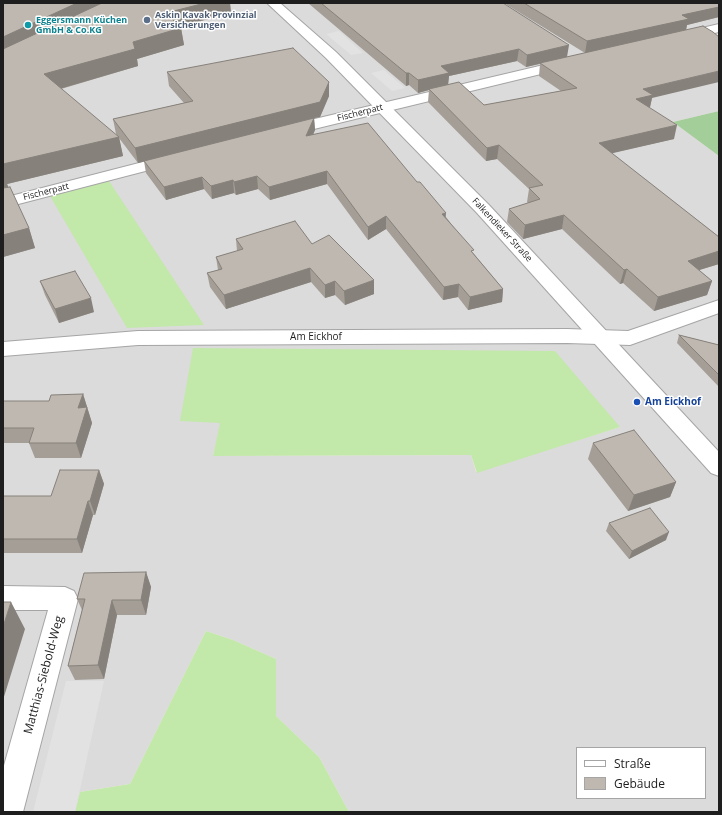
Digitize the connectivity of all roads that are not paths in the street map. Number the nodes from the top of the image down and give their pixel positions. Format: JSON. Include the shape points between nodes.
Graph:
{"nodes":[{"id":1,"x":273,"y":3,"type":"edge"},
{"id":2,"x":719,"y":28,"type":"edge"},
{"id":3,"x":669,"y":40,"type":"edge"},
{"id":4,"x":577,"y":56,"type":"edge"},
{"id":5,"x":383,"y":107,"type":"junction"},
{"id":6,"x":272,"y":135,"type":"edge"},
{"id":7,"x":188,"y":156,"type":"edge"},
{"id":8,"x":3,"y":203,"type":"edge"},
{"id":9,"x":719,"y":306,"type":"edge"},
{"id":10,"x":602,"y":338,"type":"junction"},
{"id":11,"x":3,"y":349,"type":"edge"},
{"id":12,"x":719,"y":468,"type":"edge"},
{"id":13,"x":3,"y":598,"type":"edge"},
{"id":14,"x":7,"y":812,"type":"edge"}],
"edges":[{"from":1,"to":5,"type":"street","name":"Falkendieker Straße","via":[[331,55]]},
{"from":2,"to":3,"type":"street"},
{"from":4,"to":5,"type":"street","name":"Fischerpatt"},
{"from":5,"to":6,"type":"street","name":"Fischerpatt"},
{"from":5,"to":10,"type":"street","name":"Falkendieker Straße","via":[[483,209]]},
{"from":7,"to":8,"type":"street","name":"Fischerpatt"},
{"from":9,"to":10,"type":"street","name":"Am Eickhof","via":[[630,338]]},
{"from":10,"to":11,"type":"street","name":"Am Eickhof","via":[[138,338]]},
{"from":10,"to":12,"type":"street","name":"Falkendieker Straße"},
{"from":13,"to":14,"type":"street","name":"Matthias-Siebold-Weg","via":[[65,599]]}]}
